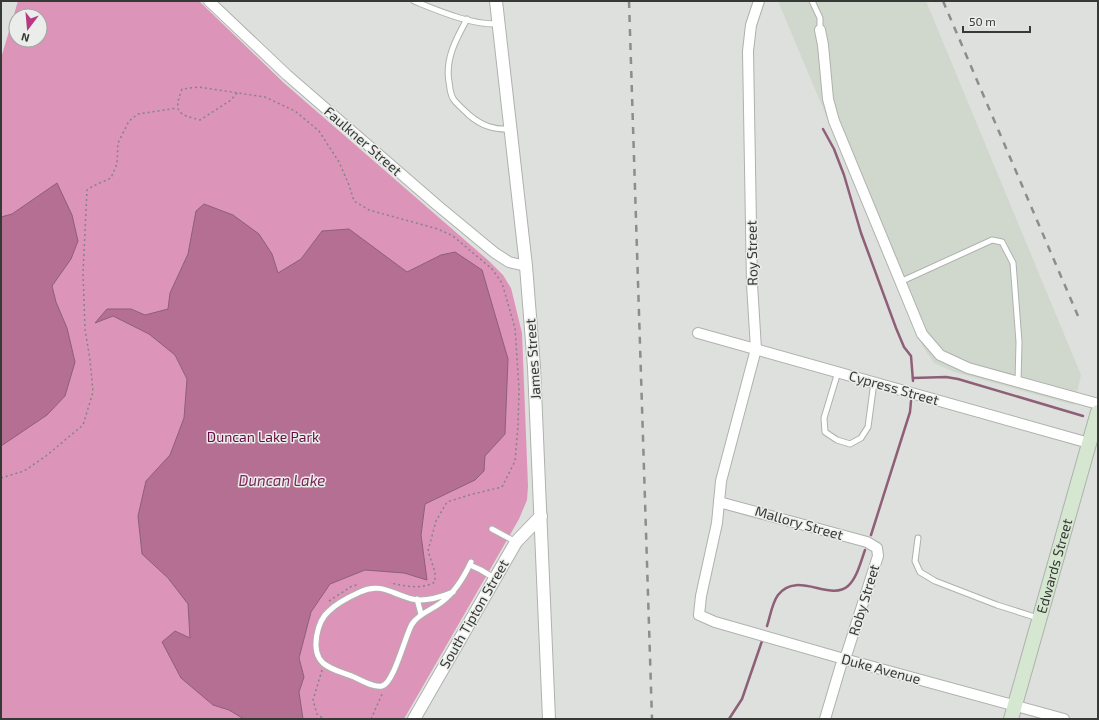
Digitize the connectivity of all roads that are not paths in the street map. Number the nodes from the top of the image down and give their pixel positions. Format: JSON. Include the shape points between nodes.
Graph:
{"nodes":[{"id":1,"x":209,"y":1,"type":"edge"},
{"id":2,"x":414,"y":1,"type":"edge"},
{"id":3,"x":496,"y":1,"type":"edge"},
{"id":4,"x":759,"y":1,"type":"edge"},
{"id":5,"x":812,"y":1,"type":"edge"},
{"id":6,"x":466,"y":19,"type":"junction"},
{"id":7,"x":499,"y":23,"type":"junction"},
{"id":8,"x":820,"y":30,"type":"joint"},
{"id":9,"x":511,"y":129,"type":"junction"},
{"id":10,"x":526,"y":266,"type":"junction"},
{"id":11,"x":900,"y":282,"type":"junction"},
{"id":12,"x":698,"y":333,"type":"dead end"},
{"id":13,"x":756,"y":349,"type":"junction"},
{"id":14,"x":838,"y":372,"type":"junction"},
{"id":15,"x":874,"y":382,"type":"junction"},
{"id":16,"x":1018,"y":382,"type":"junction"},
{"id":17,"x":1098,"y":404,"type":"edge"},
{"id":18,"x":1098,"y":412,"type":"edge"},
{"id":19,"x":1089,"y":443,"type":"junction"},
{"id":20,"x":719,"y":502,"type":"junction"},
{"id":21,"x":541,"y":516,"type":"junction"},
{"id":22,"x":492,"y":530,"type":"dead end"},
{"id":23,"x":918,"y":538,"type":"dead end"},
{"id":24,"x":516,"y":542,"type":"junction"},
{"id":25,"x":877,"y":548,"type":"joint"},
{"id":26,"x":494,"y":578,"type":"junction"},
{"id":27,"x":453,"y":592,"type":"junction"},
{"id":28,"x":417,"y":599,"type":"junction"},
{"id":29,"x":421,"y":614,"type":"junction"},
{"id":30,"x":699,"y":615,"type":"joint"},
{"id":31,"x":1039,"y":618,"type":"junction"},
{"id":32,"x":844,"y":659,"type":"junction"},
{"id":33,"x":1014,"y":705,"type":"junction"},
{"id":34,"x":414,"y":719,"type":"edge"},
{"id":35,"x":549,"y":719,"type":"edge"},
{"id":36,"x":825,"y":719,"type":"edge"},
{"id":37,"x":1011,"y":719,"type":"edge"},
{"id":38,"x":1064,"y":719,"type":"edge"}],
"edges":[{"from":1,"to":10,"type":"street","name":"Faulkner Street","via":[[287,75],[437,205],[496,253],[510,262]]},
{"from":2,"to":6,"type":"lane"},
{"from":3,"to":7,"type":"street","name":"James Street"},
{"from":4,"to":13,"type":"street","name":"Roy Street","via":[[751,25],[748,51],[752,276]]},
{"from":5,"to":8,"type":"lane","via":[[820,18]]},
{"from":6,"to":7,"type":"lane","via":[[487,24]]},
{"from":6,"to":9,"type":"lane","via":[[449,60],[448,73],[453,99],[476,121],[499,130]]},
{"from":7,"to":9,"type":"street","name":"James Street"},
{"from":8,"to":11,"type":"street","via":[[824,45],[828,99],[834,121]]},
{"from":9,"to":10,"type":"street","name":"James Street"},
{"from":10,"to":21,"type":"street","name":"James Street"},
{"from":11,"to":16,"type":"street","via":[[922,334],[940,355],[968,368]]},
{"from":11,"to":16,"type":"lane","via":[[992,240],[1002,242],[1013,264],[1019,342]]},
{"from":12,"to":13,"type":"street","name":"Cypress Street"},
{"from":13,"to":14,"type":"street","name":"Cypress Street"},
{"from":13,"to":20,"type":"street","name":"Roy Street","via":[[721,481]]},
{"from":14,"to":15,"type":"street","name":"Cypress Street"},
{"from":14,"to":15,"type":"lane","via":[[824,418],[825,432],[837,440],[850,444],[861,438],[868,427]]},
{"from":15,"to":19,"type":"street","name":"Cypress Street"},
{"from":16,"to":17,"type":"street"},
{"from":18,"to":19,"type":"main road","name":"Edwards Street"},
{"from":19,"to":31,"type":"main road","name":"Edwards Street"},
{"from":20,"to":25,"type":"street","name":"Mallory Street","via":[[867,542]]},
{"from":20,"to":30,"type":"street","name":"Roy Street"},
{"from":21,"to":24,"type":"street","name":"South Tipton Street"},
{"from":21,"to":35,"type":"street","name":"James Street"},
{"from":22,"to":24,"type":"lane"},
{"from":23,"to":31,"type":"lane","via":[[915,561],[920,572],[935,581]]},
{"from":24,"to":26,"type":"street","name":"South Tipton Street"},
{"from":25,"to":32,"type":"street","name":"Roby Street","via":[[878,556]]},
{"from":26,"to":27,"type":"lane","via":[[471,564]]},
{"from":26,"to":34,"type":"street","name":"South Tipton Street"},
{"from":27,"to":28,"type":"lane","via":[[445,596]]},
{"from":27,"to":29,"type":"lane","via":[[434,608]]},
{"from":28,"to":29,"type":"lane"},
{"from":28,"to":29,"type":"lane","via":[[374,588],[362,591],[338,604],[323,618],[316,637],[318,656],[324,663],[370,684],[382,686],[387,683],[396,667],[412,625]]},
{"from":30,"to":32,"type":"street","name":"Duke Avenue"},
{"from":31,"to":33,"type":"main road","name":"Edwards Street"},
{"from":32,"to":33,"type":"street","name":"Duke Avenue"},
{"from":32,"to":36,"type":"street","name":"Roby Street"},
{"from":33,"to":37,"type":"main road","name":"Edwards Street"},
{"from":33,"to":38,"type":"street","name":"Duke Avenue"}]}
